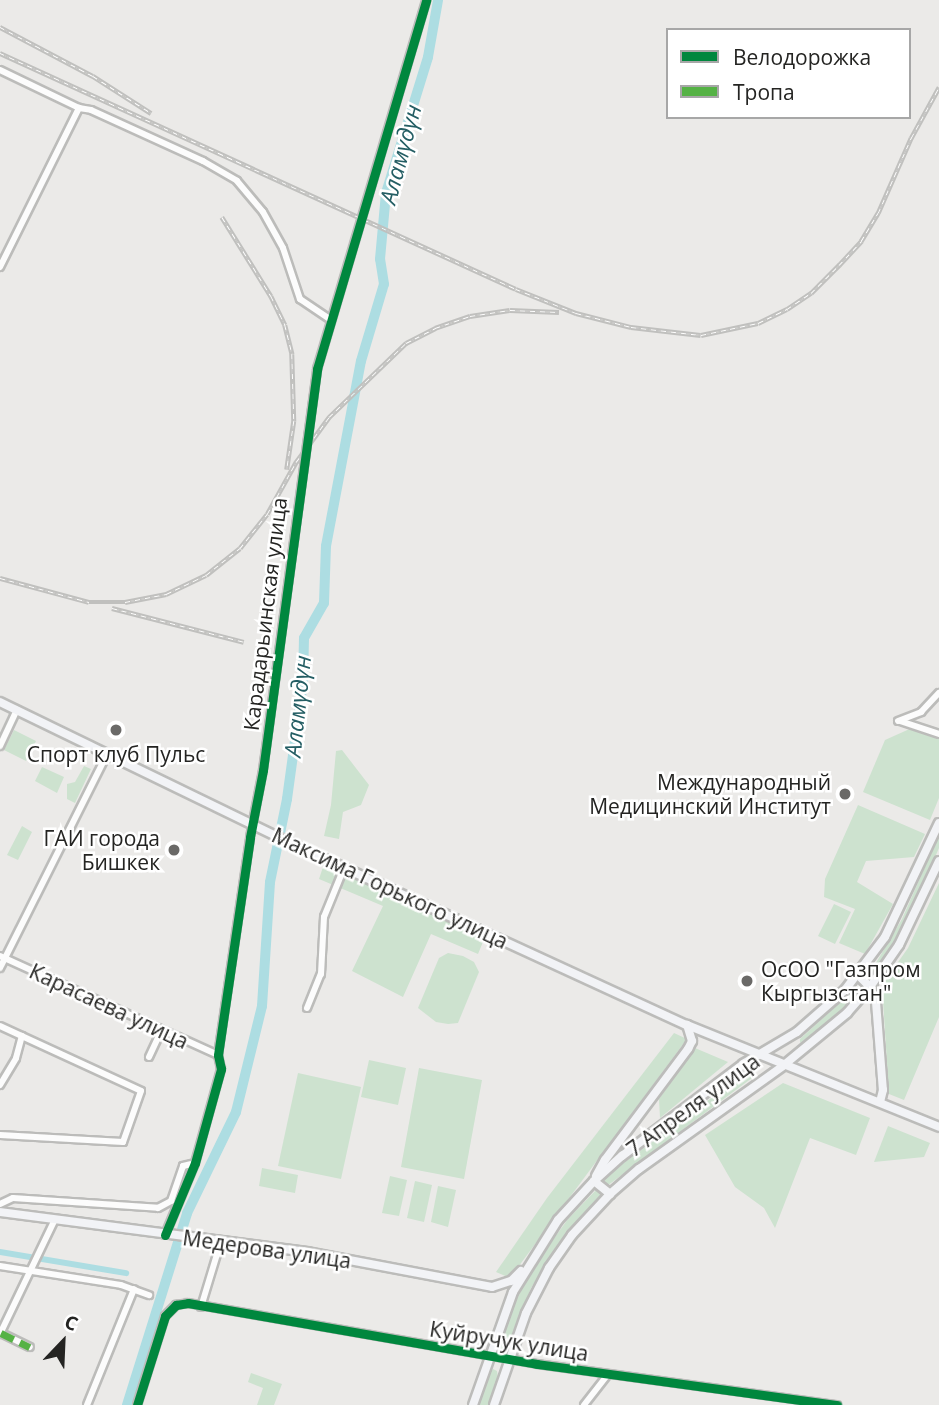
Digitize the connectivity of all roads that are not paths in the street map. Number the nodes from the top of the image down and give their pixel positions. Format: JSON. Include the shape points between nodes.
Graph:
{"nodes":[{"id":1,"x":426,"y":0,"type":"edge"},
{"id":2,"x":0,"y":69,"type":"edge"},
{"id":3,"x":79,"y":108,"type":"junction"},
{"id":4,"x":0,"y":267,"type":"edge"},
{"id":5,"x":331,"y":320,"type":"junction"},
{"id":6,"x":939,"y":693,"type":"edge"},
{"id":7,"x":0,"y":702,"type":"edge"},
{"id":8,"x":17,"y":710,"type":"junction"},
{"id":9,"x":939,"y":734,"type":"edge"},
{"id":10,"x":0,"y":746,"type":"edge"},
{"id":11,"x":107,"y":754,"type":"junction"},
{"id":12,"x":939,"y":823,"type":"edge"},
{"id":13,"x":253,"y":825,"type":"junction"},
{"id":14,"x":939,"y":861,"type":"edge"},
{"id":15,"x":344,"y":868,"type":"junction"},
{"id":16,"x":2,"y":958,"type":"edge"},
{"id":17,"x":0,"y":968,"type":"edge"},
{"id":18,"x":858,"y":975,"type":"junction"},
{"id":19,"x":870,"y":987,"type":"junction"},
{"id":20,"x":307,"y":1008,"type":"dead end"},
{"id":21,"x":687,"y":1025,"type":"junction"},
{"id":22,"x":0,"y":1026,"type":"edge"},
{"id":23,"x":161,"y":1031,"type":"junction"},
{"id":24,"x":22,"y":1036,"type":"junction"},
{"id":25,"x":218,"y":1055,"type":"junction"},
{"id":26,"x":760,"y":1056,"type":"junction"},
{"id":27,"x":149,"y":1057,"type":"dead end"},
{"id":28,"x":784,"y":1065,"type":"junction"},
{"id":29,"x":0,"y":1085,"type":"edge"},
{"id":30,"x":880,"y":1102,"type":"junction"},
{"id":31,"x":939,"y":1127,"type":"edge"},
{"id":32,"x":0,"y":1135,"type":"edge"},
{"id":33,"x":195,"y":1163,"type":"junction"},
{"id":34,"x":594,"y":1181,"type":"junction"},
{"id":35,"x":610,"y":1194,"type":"junction"},
{"id":36,"x":0,"y":1204,"type":"edge"},
{"id":37,"x":0,"y":1212,"type":"edge"},
{"id":38,"x":55,"y":1219,"type":"junction"},
{"id":39,"x":168,"y":1236,"type":"junction"},
{"id":40,"x":221,"y":1241,"type":"junction"},
{"id":41,"x":531,"y":1260,"type":"junction"},
{"id":42,"x":0,"y":1266,"type":"edge"},
{"id":43,"x":31,"y":1271,"type":"junction"},
{"id":44,"x":492,"y":1287,"type":"junction"},
{"id":45,"x":134,"y":1289,"type":"junction"},
{"id":46,"x":149,"y":1295,"type":"dead end"},
{"id":47,"x":201,"y":1307,"type":"junction"},
{"id":48,"x":505,"y":1311,"type":"junction"},
{"id":49,"x":0,"y":1334,"type":"edge"},
{"id":50,"x":30,"y":1347,"type":"dead end"},
{"id":51,"x":489,"y":1357,"type":"junction"},
{"id":52,"x":510,"y":1360,"type":"junction"},
{"id":53,"x":608,"y":1374,"type":"junction"},
{"id":54,"x":789,"y":1402,"type":"edge"},
{"id":55,"x":87,"y":1405,"type":"edge"},
{"id":56,"x":137,"y":1405,"type":"edge"},
{"id":57,"x":473,"y":1405,"type":"edge"},
{"id":58,"x":494,"y":1405,"type":"edge"},
{"id":59,"x":584,"y":1405,"type":"edge"},
{"id":60,"x":837,"y":1405,"type":"edge"}],
"edges":[{"from":1,"to":5,"type":"street","name":"Карадарьинская улица"},
{"from":2,"to":3,"type":"street"},
{"from":3,"to":4,"type":"street"},
{"from":3,"to":5,"type":"street","via":[[237,181],[263,212],[283,248],[300,299]]},
{"from":5,"to":13,"type":"street","name":"Карадарьинская улица","via":[[317,369]]},
{"from":6,"to":9,"type":"street","via":[[921,712],[898,721]]},
{"from":7,"to":8,"type":"main road","name":"Максима Горького улица"},
{"from":8,"to":10,"type":"street"},
{"from":8,"to":11,"type":"main road","name":"Максима Горького улица"},
{"from":11,"to":13,"type":"main road","name":"Максима Горького улица"},
{"from":11,"to":16,"type":"street"},
{"from":12,"to":18,"type":"main road","name":"7 Апреля улица","via":[[897,916]]},
{"from":13,"to":15,"type":"main road","name":"Максима Горького улица"},
{"from":13,"to":25,"type":"street","name":"Карадарьинская улица"},
{"from":14,"to":19,"type":"main road","name":"7 Апреля улица","via":[[909,929]]},
{"from":15,"to":20,"type":"street","via":[[324,918],[321,974]]},
{"from":15,"to":21,"type":"main road","name":"Максима Горького улица"},
{"from":16,"to":17,"type":"street"},
{"from":16,"to":23,"type":"street","name":"Карасаева улица"},
{"from":18,"to":19,"type":"main road"},
{"from":18,"to":26,"type":"main road","name":"7 Апреля улица","via":[[813,1020]]},
{"from":19,"to":28,"type":"main road","name":"7 Апреля улица","via":[[832,1027]]},
{"from":19,"to":30,"type":"main road","via":[[877,1014]]},
{"from":21,"to":26,"type":"main road","name":"Максима Горького улица"},
{"from":21,"to":34,"type":"main road","via":[[692,1041],[688,1049]]},
{"from":22,"to":24,"type":"street"},
{"from":23,"to":25,"type":"street","name":"Карасаева улица"},
{"from":23,"to":27,"type":"street"},
{"from":24,"to":29,"type":"street","via":[[16,1058]]},
{"from":24,"to":32,"type":"street","via":[[141,1091],[123,1142]]},
{"from":25,"to":33,"type":"street","name":"Карадарьинская улица","via":[[221,1069]]},
{"from":26,"to":28,"type":"main road","name":"Максима Горького улица"},
{"from":26,"to":34,"type":"main road","name":"7 Апреля улица","via":[[743,1064]]},
{"from":28,"to":30,"type":"main road","name":"Максима Горького улица"},
{"from":28,"to":35,"type":"main road","name":"7 Апреля улица"},
{"from":30,"to":31,"type":"main road","name":"Максима Горького улица"},
{"from":33,"to":36,"type":"street","name":"Медерова улица","via":[[183,1166],[171,1201],[159,1208],[13,1198]]},
{"from":33,"to":39,"type":"street","name":"Карадарьинская улица"},
{"from":34,"to":35,"type":"main road"},
{"from":34,"to":41,"type":"main road","name":"7 Апреля улица","via":[[558,1220]]},
{"from":35,"to":52,"type":"main road","name":"7 Апреля улица","via":[[549,1268]]},
{"from":37,"to":38,"type":"main road","name":"Медерова улица"},
{"from":38,"to":39,"type":"main road","name":"Медерова улица"},
{"from":38,"to":43,"type":"street"},
{"from":39,"to":40,"type":"main road","name":"Медерова улица"},
{"from":40,"to":44,"type":"main road","name":"Медерова улица","via":[[307,1252]]},
{"from":40,"to":47,"type":"street"},
{"from":41,"to":44,"type":"main road","via":[[511,1281]]},
{"from":41,"to":48,"type":"main road","name":"7 Апреля улица"},
{"from":42,"to":43,"type":"street"},
{"from":43,"to":45,"type":"street"},
{"from":43,"to":49,"type":"street"},
{"from":44,"to":48,"type":"main road","via":[[504,1299]]},
{"from":45,"to":46,"type":"street"},
{"from":45,"to":55,"type":"street"},
{"from":47,"to":51,"type":"street","name":"Куйручук улица"},
{"from":47,"to":56,"type":"street","name":"Куйручук улица","via":[[176,1305],[165,1316]]},
{"from":48,"to":51,"type":"main road","name":"7 Апреля улица"},
{"from":49,"to":50,"type":"street"},
{"from":51,"to":52,"type":"street","name":"Куйручук улица"},
{"from":51,"to":57,"type":"main road","name":"7 Апреля улица"},
{"from":52,"to":53,"type":"street","name":"Куйручук улица"},
{"from":52,"to":58,"type":"main road","name":"7 Апреля улица"},
{"from":53,"to":54,"type":"street","name":"Куйручук улица"},
{"from":53,"to":59,"type":"street"},
{"from":54,"to":60,"type":"street","name":"Куйручук улица"}]}
